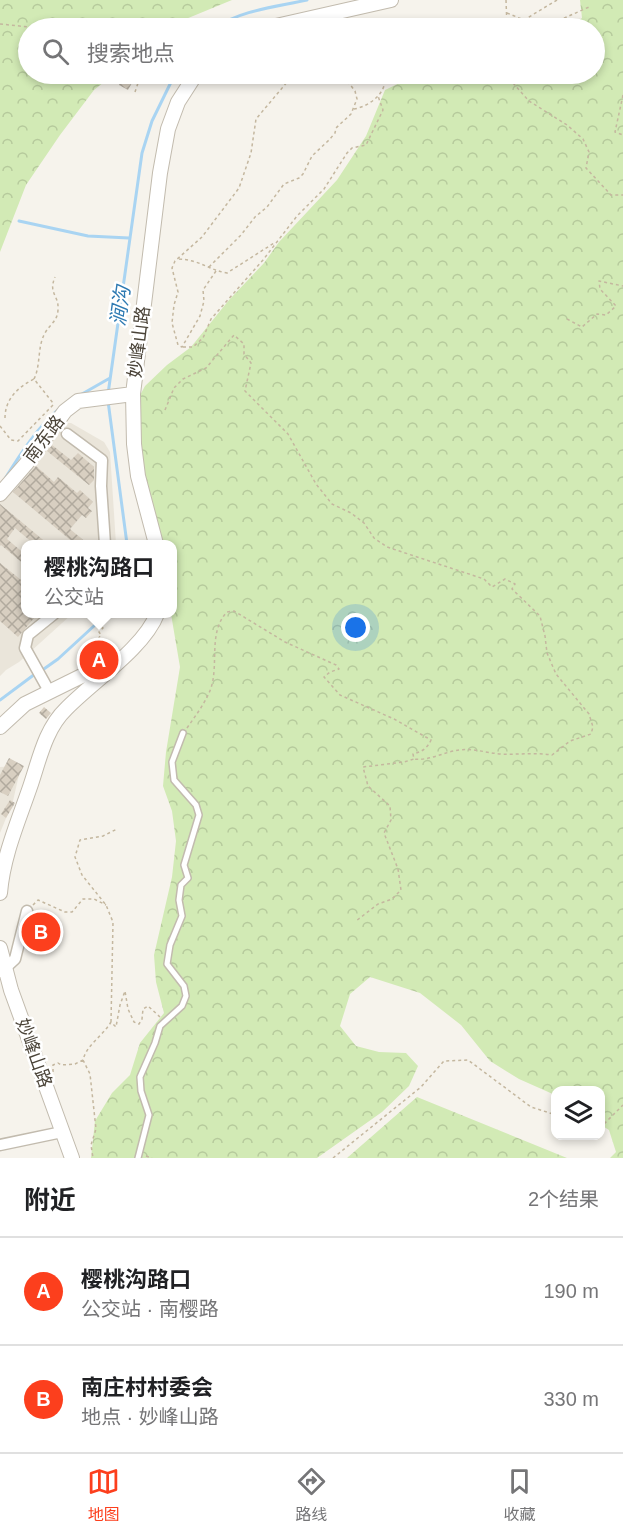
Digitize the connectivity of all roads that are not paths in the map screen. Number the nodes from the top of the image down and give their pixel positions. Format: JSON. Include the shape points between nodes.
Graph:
{"nodes":[{"id":1,"x":391,"y":0,"type":"edge"},
{"id":2,"x":311,"y":18,"type":"edge"},
{"id":3,"x":190,"y":84,"type":"edge"},
{"id":4,"x":133,"y":394,"type":"junction"},
{"id":5,"x":67,"y":434,"type":"dead end"},
{"id":6,"x":0,"y":494,"type":"edge"},
{"id":7,"x":105,"y":540,"type":"edge"},
{"id":8,"x":155,"y":540,"type":"edge"},
{"id":9,"x":49,"y":618,"type":"edge"},
{"id":10,"x":155,"y":618,"type":"edge"},
{"id":11,"x":129,"y":650,"type":"junction"},
{"id":12,"x":49,"y":691,"type":"junction"},
{"id":13,"x":0,"y":727,"type":"edge"},
{"id":14,"x":183,"y":733,"type":"road end"},
{"id":15,"x":5,"y":847,"type":"edge"},
{"id":16,"x":0,"y":893,"type":"edge"},
{"id":17,"x":27,"y":911,"type":"road end"},
{"id":18,"x":0,"y":948,"type":"edge"},
{"id":19,"x":1,"y":972,"type":"edge"},
{"id":20,"x":62,"y":1132,"type":"junction"},
{"id":21,"x":0,"y":1145,"type":"edge"},
{"id":22,"x":72,"y":1158,"type":"edge"},
{"id":23,"x":138,"y":1158,"type":"edge"}],
"edges":[{"from":1,"to":2,"type":"street"},
{"from":3,"to":4,"type":"street","name":"妙峰山路","via":[[168,129]]},
{"from":4,"to":6,"type":"street","name":"南东路","via":[[78,401],[65,411]]},
{"from":4,"to":8,"type":"street","name":"妙峰山路","via":[[138,476]]},
{"from":5,"to":7,"type":"street","via":[[102,460]]},
{"from":9,"to":12,"type":"street","via":[[28,635],[25,648]]},
{"from":10,"to":11,"type":"street"},
{"from":11,"to":12,"type":"street"},
{"from":11,"to":15,"type":"street","via":[[64,710],[51,729]]},
{"from":12,"to":13,"type":"street","via":[[25,704]]},
{"from":14,"to":23,"type":"lane","via":[[172,762],[174,780],[199,814],[184,865],[188,878],[181,885],[182,916],[167,964],[184,986],[186,996],[182,1006],[160,1026],[140,1077],[149,1115]]},
{"from":15,"to":16,"type":"street"},
{"from":17,"to":19,"type":"street","via":[[15,959]]},
{"from":18,"to":19,"type":"street","name":"妙峰山路"},
{"from":19,"to":20,"type":"street","name":"妙峰山路"},
{"from":20,"to":21,"type":"street"},
{"from":20,"to":22,"type":"street","name":"妙峰山路"}]}
